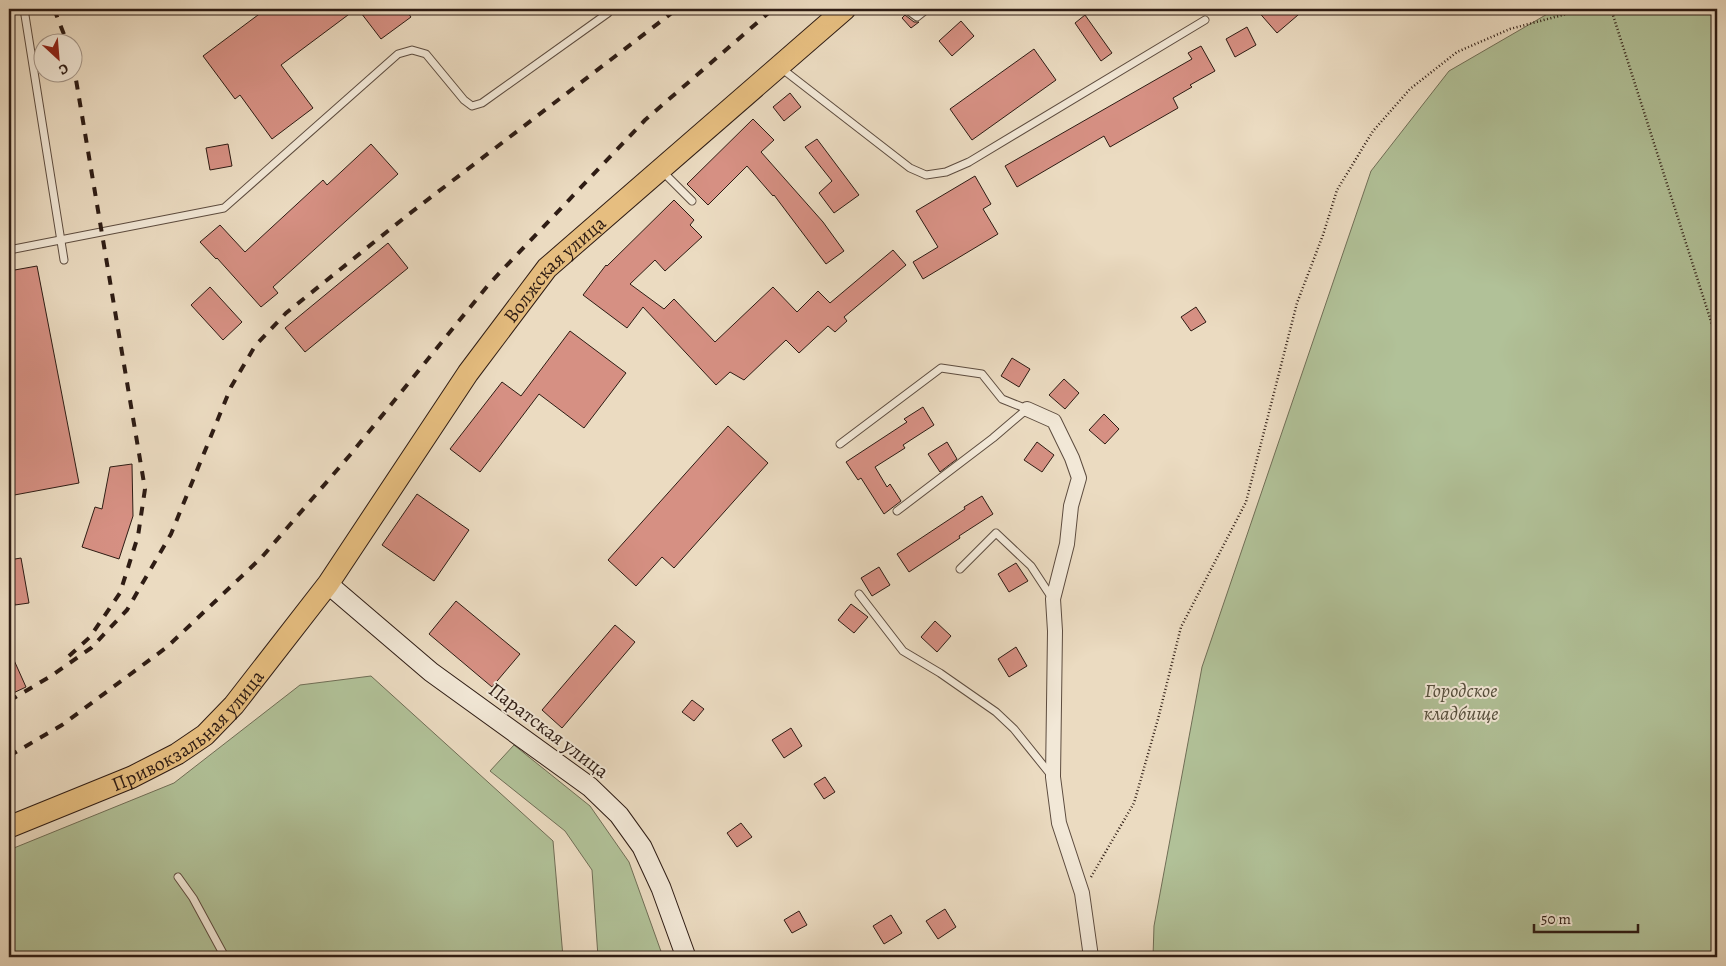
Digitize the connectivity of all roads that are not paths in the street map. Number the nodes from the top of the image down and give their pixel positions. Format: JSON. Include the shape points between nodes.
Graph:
{"nodes":[{"id":1,"x":24,"y":9,"type":"edge"},
{"id":2,"x":610,"y":9,"type":"edge"},
{"id":3,"x":844,"y":9,"type":"edge"},
{"id":4,"x":906,"y":9,"type":"edge"},
{"id":5,"x":927,"y":9,"type":"edge"},
{"id":6,"x":1205,"y":20,"type":"dead end"},
{"id":7,"x":779,"y":66,"type":"junction"},
{"id":8,"x":660,"y":169,"type":"junction"},
{"id":9,"x":692,"y":201,"type":"dead end"},
{"id":10,"x":61,"y":241,"type":"junction"},
{"id":11,"x":9,"y":250,"type":"edge"},
{"id":12,"x":64,"y":260,"type":"dead end"},
{"id":13,"x":1027,"y":409,"type":"junction"},
{"id":14,"x":840,"y":444,"type":"dead end"},
{"id":15,"x":897,"y":511,"type":"dead end"},
{"id":16,"x":960,"y":569,"type":"dead end"},
{"id":17,"x":328,"y":584,"type":"junction"},
{"id":18,"x":859,"y":594,"type":"dead end"},
{"id":19,"x":1053,"y":599,"type":"junction"},
{"id":20,"x":1053,"y":777,"type":"junction"},
{"id":21,"x":9,"y":827,"type":"edge"},
{"id":22,"x":178,"y":877,"type":"dead end"},
{"id":23,"x":225,"y":957,"type":"edge"},
{"id":24,"x":686,"y":957,"type":"edge"},
{"id":25,"x":1091,"y":957,"type":"edge"}],
"edges":[{"from":1,"to":10,"type":"lane"},
{"from":2,"to":10,"type":"lane","via":[[482,103],[472,106],[426,54],[412,50],[398,54],[224,208]]},
{"from":3,"to":7,"type":"main road","name":"Волжская улица"},
{"from":4,"to":5,"type":"lane","via":[[917,17]]},
{"from":6,"to":7,"type":"lane","via":[[969,162],[946,172],[926,175],[910,168]]},
{"from":7,"to":8,"type":"main road","name":"Волжская улица"},
{"from":8,"to":9,"type":"lane"},
{"from":8,"to":17,"type":"main road","name":"Волжская улица","via":[[547,268],[468,373]]},
{"from":10,"to":11,"type":"lane"},
{"from":10,"to":12,"type":"lane"},
{"from":13,"to":14,"type":"lane","via":[[1002,399],[982,374],[941,368]]},
{"from":13,"to":15,"type":"lane"},
{"from":13,"to":19,"type":"street","via":[[1054,422],[1079,478]]},
{"from":16,"to":19,"type":"lane","via":[[996,533],[1031,566]]},
{"from":17,"to":21,"type":"main road","name":"Привокзальная улица","via":[[234,705],[205,735],[132,777]]},
{"from":17,"to":24,"type":"main road","name":"Паратская улица","via":[[432,672],[590,787],[619,815],[642,847]]},
{"from":18,"to":20,"type":"lane","via":[[903,651],[996,712]]},
{"from":19,"to":20,"type":"street"},
{"from":20,"to":25,"type":"street","via":[[1060,823],[1082,893]]},
{"from":22,"to":23,"type":"lane"}]}
